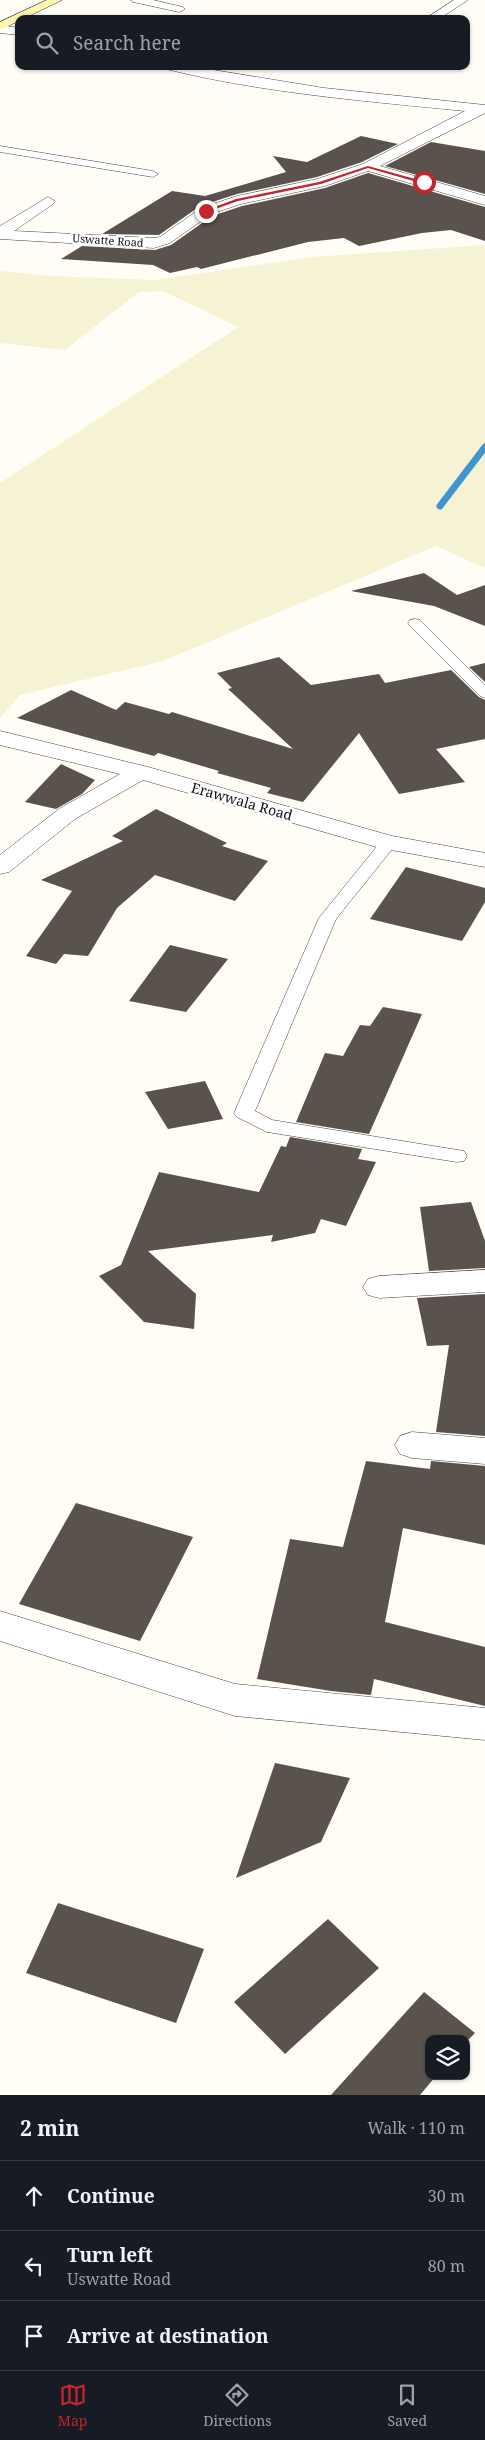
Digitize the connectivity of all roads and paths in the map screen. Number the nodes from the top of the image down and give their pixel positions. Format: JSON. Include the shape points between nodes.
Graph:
{"nodes":[{"id":1,"x":56,"y":0,"type":"edge"},
{"id":2,"x":137,"y":0,"type":"edge"},
{"id":3,"x":462,"y":0,"type":"edge"},
{"id":4,"x":179,"y":9,"type":"dead end"},
{"id":5,"x":25,"y":15,"type":"edge"},
{"id":6,"x":438,"y":15,"type":"edge"},
{"id":7,"x":15,"y":20,"type":"edge"},
{"id":8,"x":0,"y":27,"type":"edge"},
{"id":9,"x":15,"y":31,"type":"edge"},
{"id":10,"x":188,"y":70,"type":"edge"},
{"id":11,"x":482,"y":109,"type":"edge"},
{"id":12,"x":0,"y":149,"type":"edge"},
{"id":13,"x":368,"y":167,"type":"junction"},
{"id":14,"x":152,"y":174,"type":"dead end"},
{"id":15,"x":485,"y":201,"type":"edge"},
{"id":16,"x":48,"y":202,"type":"dead end"},
{"id":17,"x":0,"y":234,"type":"edge"},
{"id":18,"x":415,"y":623,"type":"dead end"},
{"id":19,"x":485,"y":692,"type":"edge"},
{"id":20,"x":0,"y":738,"type":"edge"},
{"id":21,"x":140,"y":772,"type":"junction"},
{"id":22,"x":389,"y":843,"type":"junction"},
{"id":23,"x":485,"y":860,"type":"edge"},
{"id":24,"x":0,"y":867,"type":"edge"},
{"id":25,"x":457,"y":1156,"type":"dead end"},
{"id":26,"x":485,"y":1281,"type":"edge"},
{"id":27,"x":380,"y":1287,"type":"dead end"},
{"id":28,"x":412,"y":1445,"type":"dead end"},
{"id":29,"x":485,"y":1451,"type":"edge"},
{"id":30,"x":0,"y":1626,"type":"edge"},
{"id":31,"x":485,"y":1724,"type":"edge"}],
"edges":[{"from":1,"to":5,"type":"street"},
{"from":2,"to":4,"type":"street"},
{"from":3,"to":6,"type":"street"},
{"from":7,"to":8,"type":"street"},
{"from":8,"to":9,"type":"street"},
{"from":10,"to":11,"type":"street","via":[[303,91]]},
{"from":11,"to":13,"type":"street","name":"Uswatte Road"},
{"from":12,"to":14,"type":"lane"},
{"from":13,"to":15,"type":"street"},
{"from":13,"to":17,"type":"street","name":"Uswatte Road","via":[[320,183],[237,200],[206,211],[165,240],[154,243]]},
{"from":16,"to":17,"type":"street"},
{"from":18,"to":19,"type":"lane"},
{"from":20,"to":21,"type":"street","name":"Erawwala Road"},
{"from":21,"to":22,"type":"street","name":"Erawwala Road"},
{"from":21,"to":24,"type":"street","via":[[67,814]]},
{"from":22,"to":23,"type":"street","name":"Erawwala Road"},
{"from":22,"to":25,"type":"lane","via":[[328,918],[244,1113],[267,1126]]},
{"from":26,"to":27,"type":"street"},
{"from":28,"to":29,"type":"street"},
{"from":30,"to":31,"type":"street","via":[[235,1700]]}]}
